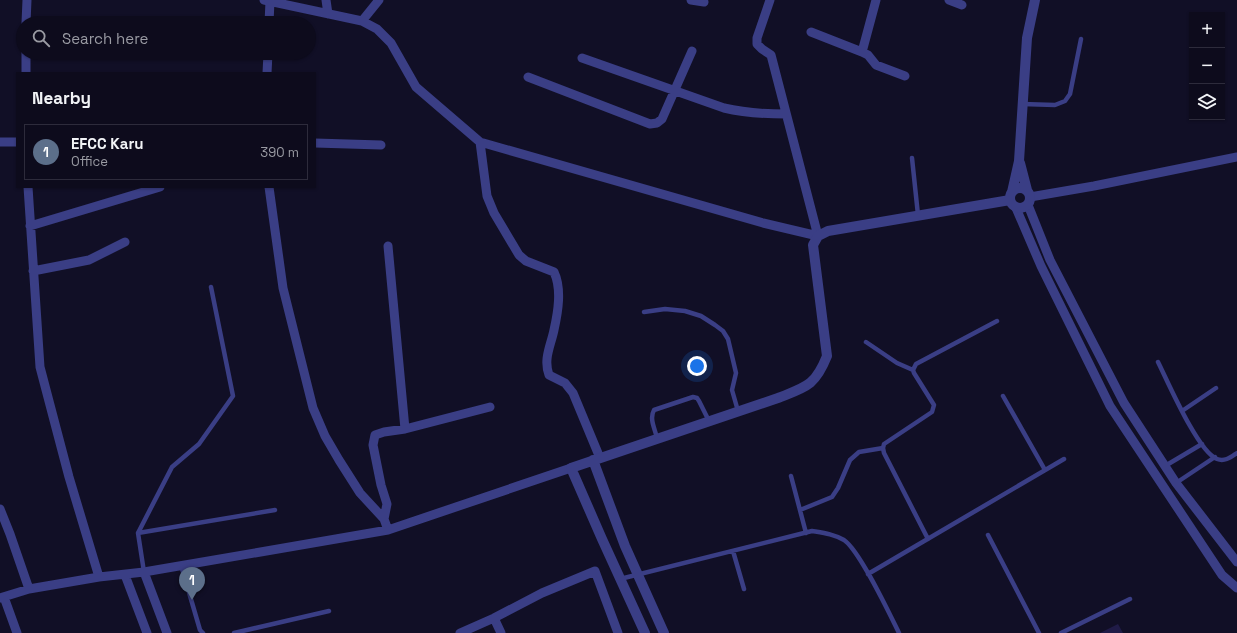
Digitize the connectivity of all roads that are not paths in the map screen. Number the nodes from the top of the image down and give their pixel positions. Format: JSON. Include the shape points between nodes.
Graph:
{"nodes":[{"id":1,"x":27,"y":0,"type":"edge"},
{"id":2,"x":326,"y":0,"type":"edge"},
{"id":3,"x":379,"y":0,"type":"edge"},
{"id":4,"x":691,"y":0,"type":"edge"},
{"id":5,"x":770,"y":0,"type":"edge"},
{"id":6,"x":876,"y":0,"type":"edge"},
{"id":7,"x":949,"y":0,"type":"edge"},
{"id":8,"x":1034,"y":0,"type":"edge"},
{"id":9,"x":267,"y":1,"type":"edge"},
{"id":10,"x":704,"y":2,"type":"dead end"},
{"id":11,"x":962,"y":5,"type":"dead end"},
{"id":12,"x":328,"y":14,"type":"junction"},
{"id":13,"x":26,"y":16,"type":"edge"},
{"id":14,"x":268,"y":16,"type":"edge"},
{"id":15,"x":362,"y":21,"type":"junction"},
{"id":16,"x":810,"y":32,"type":"dead end"},
{"id":17,"x":1081,"y":39,"type":"dead end"},
{"id":18,"x":692,"y":51,"type":"dead end"},
{"id":19,"x":862,"y":52,"type":"junction"},
{"id":20,"x":582,"y":58,"type":"dead end"},
{"id":21,"x":26,"y":60,"type":"edge"},
{"id":22,"x":268,"y":60,"type":"edge"},
{"id":23,"x":26,"y":72,"type":"edge"},
{"id":24,"x":267,"y":72,"type":"edge"},
{"id":25,"x":905,"y":76,"type":"dead end"},
{"id":26,"x":528,"y":77,"type":"dead end"},
{"id":27,"x":674,"y":91,"type":"junction"},
{"id":28,"x":1022,"y":104,"type":"junction"},
{"id":29,"x":786,"y":114,"type":"junction"},
{"id":30,"x":0,"y":142,"type":"edge"},
{"id":31,"x":16,"y":142,"type":"edge"},
{"id":32,"x":480,"y":142,"type":"junction"},
{"id":33,"x":316,"y":143,"type":"edge"},
{"id":34,"x":381,"y":145,"type":"dead end"},
{"id":35,"x":1237,"y":157,"type":"edge"},
{"id":36,"x":912,"y":158,"type":"dead end"},
{"id":37,"x":1019,"y":161,"type":"junction"},
{"id":38,"x":28,"y":188,"type":"edge"},
{"id":39,"x":157,"y":188,"type":"edge"},
{"id":40,"x":269,"y":188,"type":"edge"},
{"id":41,"x":1028,"y":197,"type":"junction"},
{"id":42,"x":1012,"y":200,"type":"junction"},
{"id":43,"x":918,"y":215,"type":"junction"},
{"id":44,"x":30,"y":226,"type":"junction"},
{"id":45,"x":818,"y":236,"type":"junction"},
{"id":46,"x":125,"y":242,"type":"dead end"},
{"id":47,"x":388,"y":246,"type":"dead end"},
{"id":48,"x":34,"y":271,"type":"junction"},
{"id":49,"x":211,"y":287,"type":"dead end"},
{"id":50,"x":644,"y":312,"type":"dead end"},
{"id":51,"x":997,"y":320,"type":"dead end"},
{"id":52,"x":866,"y":342,"type":"dead end"},
{"id":53,"x":1158,"y":362,"type":"dead end"},
{"id":54,"x":913,"y":370,"type":"junction"},
{"id":55,"x":1216,"y":388,"type":"dead end"},
{"id":56,"x":1003,"y":396,"type":"dead end"},
{"id":57,"x":490,"y":408,"type":"dead end"},
{"id":58,"x":738,"y":411,"type":"junction"},
{"id":59,"x":1182,"y":411,"type":"junction"},
{"id":60,"x":709,"y":421,"type":"junction"},
{"id":61,"x":406,"y":429,"type":"junction"},
{"id":62,"x":657,"y":438,"type":"junction"},
{"id":63,"x":1202,"y":444,"type":"junction"},
{"id":64,"x":883,"y":448,"type":"junction"},
{"id":65,"x":1237,"y":453,"type":"edge"},
{"id":66,"x":1215,"y":457,"type":"junction"},
{"id":67,"x":596,"y":459,"type":"junction"},
{"id":68,"x":1064,"y":459,"type":"dead end"},
{"id":69,"x":1165,"y":466,"type":"junction"},
{"id":70,"x":571,"y":468,"type":"junction"},
{"id":71,"x":1045,"y":470,"type":"junction"},
{"id":72,"x":791,"y":476,"type":"dead end"},
{"id":73,"x":1176,"y":483,"type":"junction"},
{"id":74,"x":0,"y":509,"type":"edge"},
{"id":75,"x":275,"y":510,"type":"dead end"},
{"id":76,"x":800,"y":510,"type":"junction"},
{"id":77,"x":384,"y":519,"type":"junction"},
{"id":78,"x":3,"y":523,"type":"edge"},
{"id":79,"x":388,"y":530,"type":"junction"},
{"id":80,"x":138,"y":533,"type":"junction"},
{"id":81,"x":806,"y":533,"type":"junction"},
{"id":82,"x":988,"y":535,"type":"dead end"},
{"id":83,"x":928,"y":539,"type":"junction"},
{"id":84,"x":733,"y":550,"type":"junction"},
{"id":85,"x":1237,"y":562,"type":"edge"},
{"id":86,"x":181,"y":565,"type":"junction"},
{"id":87,"x":144,"y":572,"type":"junction"},
{"id":88,"x":637,"y":574,"type":"junction"},
{"id":89,"x":868,"y":574,"type":"junction"},
{"id":90,"x":125,"y":575,"type":"junction"},
{"id":91,"x":99,"y":577,"type":"junction"},
{"id":92,"x":620,"y":579,"type":"junction"},
{"id":93,"x":1237,"y":588,"type":"edge"},
{"id":94,"x":29,"y":589,"type":"junction"},
{"id":95,"x":744,"y":589,"type":"dead end"},
{"id":96,"x":2,"y":597,"type":"edge"},
{"id":97,"x":1130,"y":599,"type":"dead end"},
{"id":98,"x":328,"y":611,"type":"dead end"},
{"id":99,"x":494,"y":618,"type":"junction"},
{"id":100,"x":17,"y":633,"type":"edge"},
{"id":101,"x":147,"y":633,"type":"edge"},
{"id":102,"x":167,"y":633,"type":"edge"},
{"id":103,"x":203,"y":633,"type":"edge"},
{"id":104,"x":234,"y":633,"type":"edge"},
{"id":105,"x":460,"y":633,"type":"edge"},
{"id":106,"x":501,"y":633,"type":"edge"},
{"id":107,"x":618,"y":633,"type":"edge"},
{"id":108,"x":645,"y":633,"type":"edge"},
{"id":109,"x":664,"y":633,"type":"edge"},
{"id":110,"x":899,"y":633,"type":"edge"},
{"id":111,"x":1039,"y":633,"type":"edge"},
{"id":112,"x":1061,"y":633,"type":"edge"}],
"edges":[{"from":1,"to":13,"type":"street"},
{"from":2,"to":12,"type":"street"},
{"from":3,"to":15,"type":"street"},
{"from":4,"to":10,"type":"street"},
{"from":5,"to":29,"type":"street","via":[[757,38],[762,49],[771,55]]},
{"from":6,"to":19,"type":"street"},
{"from":7,"to":11,"type":"street"},
{"from":8,"to":28,"type":"street","via":[[1027,38]]},
{"from":9,"to":12,"type":"street"},
{"from":9,"to":14,"type":"street"},
{"from":12,"to":15,"type":"street"},
{"from":15,"to":32,"type":"street","via":[[377,29],[391,43],[416,87]]},
{"from":16,"to":19,"type":"street"},
{"from":17,"to":28,"type":"lane","via":[[1070,94],[1065,101],[1055,105]]},
{"from":18,"to":27,"type":"street"},
{"from":19,"to":25,"type":"street","via":[[876,65]]},
{"from":20,"to":27,"type":"street"},
{"from":21,"to":23,"type":"street"},
{"from":22,"to":24,"type":"street"},
{"from":26,"to":27,"type":"street","via":[[650,124],[662,119]]},
{"from":27,"to":29,"type":"street","via":[[740,112]]},
{"from":28,"to":37,"type":"street"},
{"from":29,"to":45,"type":"street"},
{"from":30,"to":31,"type":"street"},
{"from":32,"to":45,"type":"street","via":[[755,221]]},
{"from":32,"to":67,"type":"street","via":[[487,196],[494,213],[519,255],[526,261],[554,272],[557,276],[559,292],[547,356],[547,370],[549,375],[565,382],[572,392]]},
{"from":33,"to":34,"type":"street"},
{"from":35,"to":41,"type":"street"},
{"from":36,"to":43,"type":"lane"},
{"from":37,"to":41,"type":"street"},
{"from":37,"to":42,"type":"street"},
{"from":38,"to":44,"type":"street"},
{"from":39,"to":44,"type":"street"},
{"from":40,"to":77,"type":"street","via":[[283,288],[313,408],[325,436],[360,493]]},
{"from":41,"to":42,"type":"street","via":[[1022,208]]},
{"from":41,"to":42,"type":"street","via":[[1020,188]]},
{"from":41,"to":69,"type":"street","via":[[1050,260],[1124,403]]},
{"from":42,"to":43,"type":"street"},
{"from":42,"to":93,"type":"street","via":[[1041,266],[1110,406],[1222,574]]},
{"from":43,"to":45,"type":"street","via":[[828,231]]},
{"from":44,"to":48,"type":"street"},
{"from":45,"to":58,"type":"street","via":[[813,245],[827,356],[822,370],[806,386]]},
{"from":46,"to":48,"type":"street","via":[[89,260]]},
{"from":47,"to":61,"type":"street"},
{"from":48,"to":91,"type":"street","via":[[40,367]]},
{"from":49,"to":80,"type":"lane","via":[[233,396],[199,444],[172,467]]},
{"from":50,"to":58,"type":"lane","via":[[665,309],[685,311],[701,316],[723,331],[728,339],[736,373],[732,390]]},
{"from":51,"to":54,"type":"lane","via":[[916,364]]},
{"from":52,"to":54,"type":"lane","via":[[897,364]]},
{"from":53,"to":59,"type":"lane"},
{"from":54,"to":64,"type":"lane","via":[[934,405],[932,412],[884,444]]},
{"from":55,"to":59,"type":"lane"},
{"from":56,"to":71,"type":"lane"},
{"from":57,"to":61,"type":"street"},
{"from":58,"to":60,"type":"street"},
{"from":59,"to":63,"type":"lane"},
{"from":60,"to":62,"type":"street"},
{"from":60,"to":62,"type":"lane","via":[[699,400],[693,397],[654,410],[652,418]]},
{"from":61,"to":77,"type":"street","via":[[375,435],[373,445],[387,504]]},
{"from":62,"to":67,"type":"street"},
{"from":63,"to":66,"type":"lane"},
{"from":63,"to":69,"type":"lane"},
{"from":64,"to":76,"type":"lane","via":[[859,452],[850,460],[832,497]]},
{"from":64,"to":83,"type":"lane"},
{"from":65,"to":66,"type":"lane","via":[[1227,460]]},
{"from":66,"to":73,"type":"lane"},
{"from":67,"to":70,"type":"street"},
{"from":67,"to":88,"type":"street","via":[[624,546]]},
{"from":68,"to":71,"type":"lane"},
{"from":69,"to":73,"type":"street"},
{"from":70,"to":79,"type":"street"},
{"from":70,"to":92,"type":"street"},
{"from":71,"to":83,"type":"lane"},
{"from":72,"to":76,"type":"lane"},
{"from":73,"to":85,"type":"street"},
{"from":74,"to":78,"type":"street"},
{"from":75,"to":80,"type":"lane"},
{"from":76,"to":81,"type":"lane"},
{"from":77,"to":79,"type":"street"},
{"from":78,"to":94,"type":"street"},
{"from":79,"to":86,"type":"street"},
{"from":80,"to":87,"type":"lane"},
{"from":81,"to":84,"type":"lane"},
{"from":81,"to":89,"type":"lane","via":[[830,534],[845,541],[860,559]]},
{"from":82,"to":111,"type":"lane"},
{"from":83,"to":89,"type":"lane"},
{"from":84,"to":88,"type":"lane"},
{"from":84,"to":95,"type":"lane"},
{"from":86,"to":87,"type":"street"},
{"from":86,"to":103,"type":"lane"},
{"from":87,"to":90,"type":"street"},
{"from":87,"to":102,"type":"street"},
{"from":88,"to":92,"type":"lane"},
{"from":88,"to":109,"type":"street"},
{"from":89,"to":110,"type":"lane"},
{"from":90,"to":91,"type":"street"},
{"from":90,"to":101,"type":"street"},
{"from":91,"to":94,"type":"street"},
{"from":92,"to":108,"type":"street"},
{"from":94,"to":96,"type":"street"},
{"from":96,"to":100,"type":"street"},
{"from":97,"to":112,"type":"lane"},
{"from":98,"to":104,"type":"lane"},
{"from":99,"to":105,"type":"street"},
{"from":99,"to":106,"type":"street"},
{"from":99,"to":107,"type":"street","via":[[595,570]]}]}
